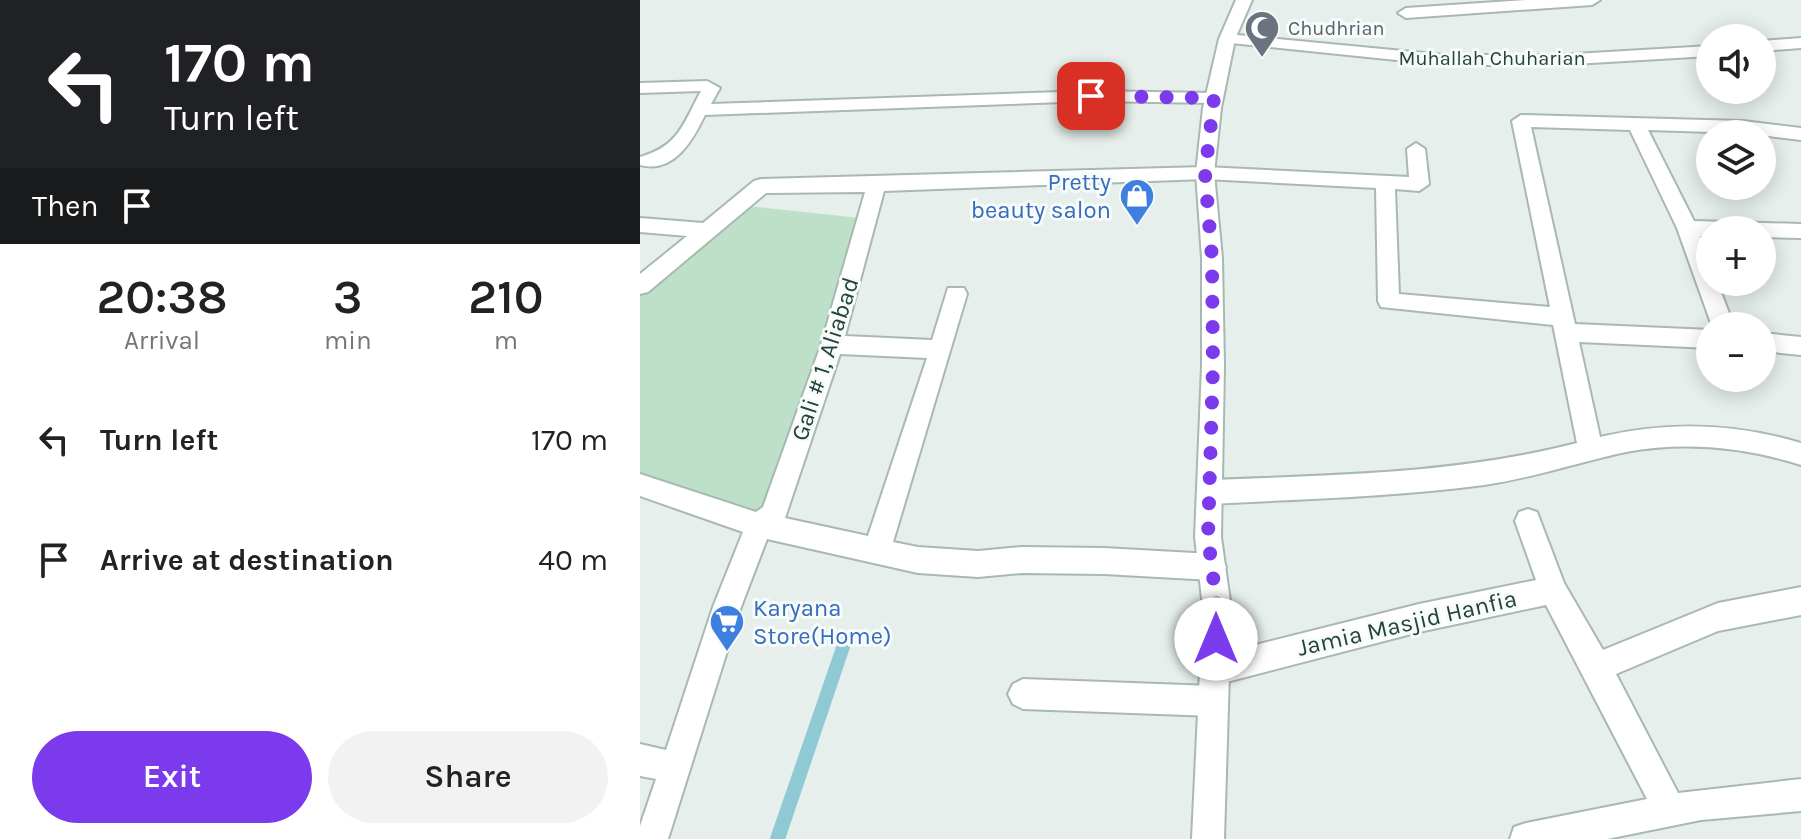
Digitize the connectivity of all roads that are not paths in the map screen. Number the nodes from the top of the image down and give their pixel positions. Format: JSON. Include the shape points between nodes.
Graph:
{"nodes":[{"id":1,"x":1244,"y":0,"type":"edge"},
{"id":2,"x":1592,"y":0,"type":"edge"},
{"id":3,"x":1524,"y":2,"type":"edge"},
{"id":4,"x":1406,"y":13,"type":"dead end"},
{"id":5,"x":1227,"y":39,"type":"junction"},
{"id":6,"x":1801,"y":43,"type":"edge"},
{"id":7,"x":1776,"y":45,"type":"edge"},
{"id":8,"x":1696,"y":52,"type":"edge"},
{"id":9,"x":640,"y":88,"type":"edge"},
{"id":10,"x":1214,"y":98,"type":"junction"},
{"id":11,"x":699,"y":110,"type":"junction"},
{"id":12,"x":1637,"y":125,"type":"junction"},
{"id":13,"x":1801,"y":134,"type":"edge"},
{"id":14,"x":1416,"y":149,"type":"dead end"},
{"id":15,"x":647,"y":161,"type":"dead end"},
{"id":16,"x":1205,"y":173,"type":"junction"},
{"id":17,"x":1385,"y":182,"type":"junction"},
{"id":18,"x":876,"y":185,"type":"junction"},
{"id":19,"x":640,"y":225,"type":"edge"},
{"id":20,"x":1687,"y":228,"type":"junction"},
{"id":21,"x":1696,"y":228,"type":"edge"},
{"id":22,"x":706,"y":230,"type":"junction"},
{"id":23,"x":1776,"y":230,"type":"edge"},
{"id":24,"x":1801,"y":231,"type":"edge"},
{"id":25,"x":640,"y":286,"type":"edge"},
{"id":26,"x":956,"y":294,"type":"dead end"},
{"id":27,"x":1718,"y":312,"type":"edge"},
{"id":28,"x":1562,"y":325,"type":"junction"},
{"id":29,"x":1696,"y":338,"type":"edge"},
{"id":30,"x":1776,"y":343,"type":"edge"},
{"id":31,"x":832,"y":345,"type":"junction"},
{"id":32,"x":1801,"y":346,"type":"edge"},
{"id":33,"x":941,"y":349,"type":"junction"},
{"id":34,"x":1591,"y":451,"type":"junction"},
{"id":35,"x":1801,"y":454,"type":"edge"},
{"id":36,"x":640,"y":485,"type":"edge"},
{"id":37,"x":1210,"y":492,"type":"junction"},
{"id":38,"x":1528,"y":521,"type":"dead end"},
{"id":39,"x":759,"y":525,"type":"junction"},
{"id":40,"x":877,"y":551,"type":"junction"},
{"id":41,"x":1212,"y":567,"type":"junction"},
{"id":42,"x":1553,"y":590,"type":"junction"},
{"id":43,"x":1801,"y":601,"type":"edge"},
{"id":44,"x":1597,"y":667,"type":"junction"},
{"id":45,"x":1215,"y":670,"type":"junction"},
{"id":46,"x":1023,"y":694,"type":"dead end"},
{"id":47,"x":1213,"y":701,"type":"junction"},
{"id":48,"x":640,"y":760,"type":"edge"},
{"id":49,"x":675,"y":767,"type":"junction"},
{"id":50,"x":1801,"y":795,"type":"edge"},
{"id":51,"x":1670,"y":810,"type":"junction"},
{"id":52,"x":652,"y":839,"type":"edge"},
{"id":53,"x":1208,"y":839,"type":"edge"},
{"id":54,"x":1526,"y":839,"type":"edge"}],
"edges":[{"from":1,"to":5,"type":"street"},
{"from":2,"to":3,"type":"street"},
{"from":3,"to":4,"type":"street"},
{"from":5,"to":8,"type":"street","name":"Muhallah Chuharian","via":[[1445,60]]},
{"from":5,"to":10,"type":"street"},
{"from":6,"to":7,"type":"street"},
{"from":9,"to":11,"type":"street","via":[[707,86],[711,88]]},
{"from":10,"to":11,"type":"street","via":[[1091,96]]},
{"from":10,"to":16,"type":"street"},
{"from":11,"to":15,"type":"street","via":[[676,152]]},
{"from":12,"to":13,"type":"street"},
{"from":12,"to":20,"type":"street"},
{"from":12,"to":28,"type":"street","via":[[1521,121]]},
{"from":14,"to":17,"type":"street","via":[[1419,184]]},
{"from":16,"to":17,"type":"street"},
{"from":16,"to":18,"type":"street"},
{"from":16,"to":37,"type":"street","via":[[1212,258]]},
{"from":17,"to":28,"type":"street","via":[[1389,301]]},
{"from":18,"to":22,"type":"street","via":[[761,186]]},
{"from":18,"to":31,"type":"street","name":"Gali # 1, Aliabad"},
{"from":19,"to":22,"type":"street"},
{"from":20,"to":21,"type":"street"},
{"from":20,"to":27,"type":"street"},
{"from":22,"to":25,"type":"street"},
{"from":23,"to":24,"type":"street"},
{"from":26,"to":33,"type":"street"},
{"from":28,"to":29,"type":"street"},
{"from":28,"to":34,"type":"street"},
{"from":30,"to":32,"type":"street"},
{"from":31,"to":33,"type":"street"},
{"from":31,"to":39,"type":"street","name":"Gali # 1, Aliabad","via":[[773,515]]},
{"from":33,"to":40,"type":"street"},
{"from":34,"to":35,"type":"street","via":[[1667,436],[1768,444]]},
{"from":34,"to":37,"type":"street","via":[[1497,472]]},
{"from":36,"to":39,"type":"street"},
{"from":37,"to":41,"type":"street"},
{"from":38,"to":42,"type":"street","name":"Jamia Masjid Hanfia"},
{"from":39,"to":40,"type":"street"},
{"from":39,"to":49,"type":"street","name":"Gali # 1, Aliabad"},
{"from":40,"to":41,"type":"street","via":[[978,564],[1091,560]]},
{"from":41,"to":45,"type":"street"},
{"from":42,"to":44,"type":"street","name":"Jamia Masjid Hanfia"},
{"from":42,"to":45,"type":"street","name":"Jamia Masjid Hanfia"},
{"from":43,"to":44,"type":"street","via":[[1718,617]]},
{"from":44,"to":51,"type":"street","name":"Jamia Masjid Hanfia"},
{"from":45,"to":47,"type":"street"},
{"from":46,"to":47,"type":"street"},
{"from":47,"to":53,"type":"street"},
{"from":48,"to":49,"type":"street"},
{"from":49,"to":52,"type":"street","name":"Gali # 1, Aliabad"},
{"from":50,"to":51,"type":"street"},
{"from":51,"to":54,"type":"street"}]}
